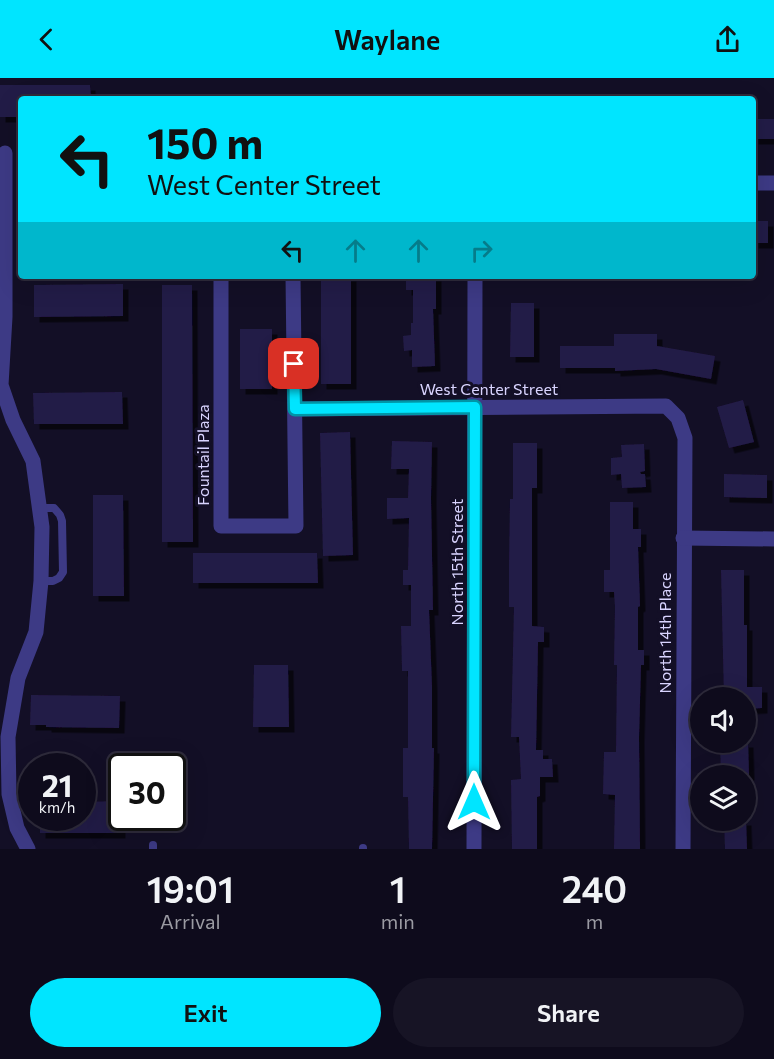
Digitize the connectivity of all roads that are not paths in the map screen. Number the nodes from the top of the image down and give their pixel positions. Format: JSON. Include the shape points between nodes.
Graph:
{"nodes":[{"id":1,"x":5,"y":153,"type":"dead end"},
{"id":2,"x":756,"y":183,"type":"edge"},
{"id":3,"x":774,"y":183,"type":"edge"},
{"id":4,"x":221,"y":279,"type":"edge"},
{"id":5,"x":293,"y":279,"type":"edge"},
{"id":6,"x":475,"y":279,"type":"edge"},
{"id":7,"x":475,"y":407,"type":"junction"},
{"id":8,"x":295,"y":409,"type":"junction"},
{"id":9,"x":678,"y":418,"type":"joint"},
{"id":10,"x":41,"y":508,"type":"junction"},
{"id":11,"x":683,"y":538,"type":"junction"},
{"id":12,"x":774,"y":539,"type":"edge"},
{"id":13,"x":41,"y":581,"type":"junction"},
{"id":14,"x":4,"y":737,"type":"edge"},
{"id":15,"x":4,"y":794,"type":"edge"},
{"id":16,"x":28,"y":849,"type":"edge"},
{"id":17,"x":474,"y":849,"type":"edge"},
{"id":18,"x":683,"y":849,"type":"edge"}],
"edges":[{"from":1,"to":10,"type":"street","via":[[2,385],[13,420],[33,461]]},
{"from":2,"to":3,"type":"street"},
{"from":4,"to":8,"type":"street","name":"Fountail Plaza","via":[[221,526],[296,526]]},
{"from":5,"to":8,"type":"street","name":"Fountail Plaza"},
{"from":6,"to":7,"type":"street","name":"North 15th Street"},
{"from":7,"to":8,"type":"street","name":"West Center Street"},
{"from":7,"to":9,"type":"street","name":"West Center Street","via":[[666,406]]},
{"from":7,"to":17,"type":"street","name":"North 15th Street"},
{"from":9,"to":11,"type":"street","name":"North 14th Place","via":[[685,438]]},
{"from":10,"to":13,"type":"street"},
{"from":10,"to":13,"type":"lane","via":[[54,508],[60,515],[63,572],[53,581]]},
{"from":11,"to":12,"type":"street"},
{"from":11,"to":18,"type":"street","name":"North 14th Place"},
{"from":13,"to":14,"type":"street","via":[[36,632],[18,678]]},
{"from":14,"to":15,"type":"street"},
{"from":15,"to":16,"type":"street"}]}
